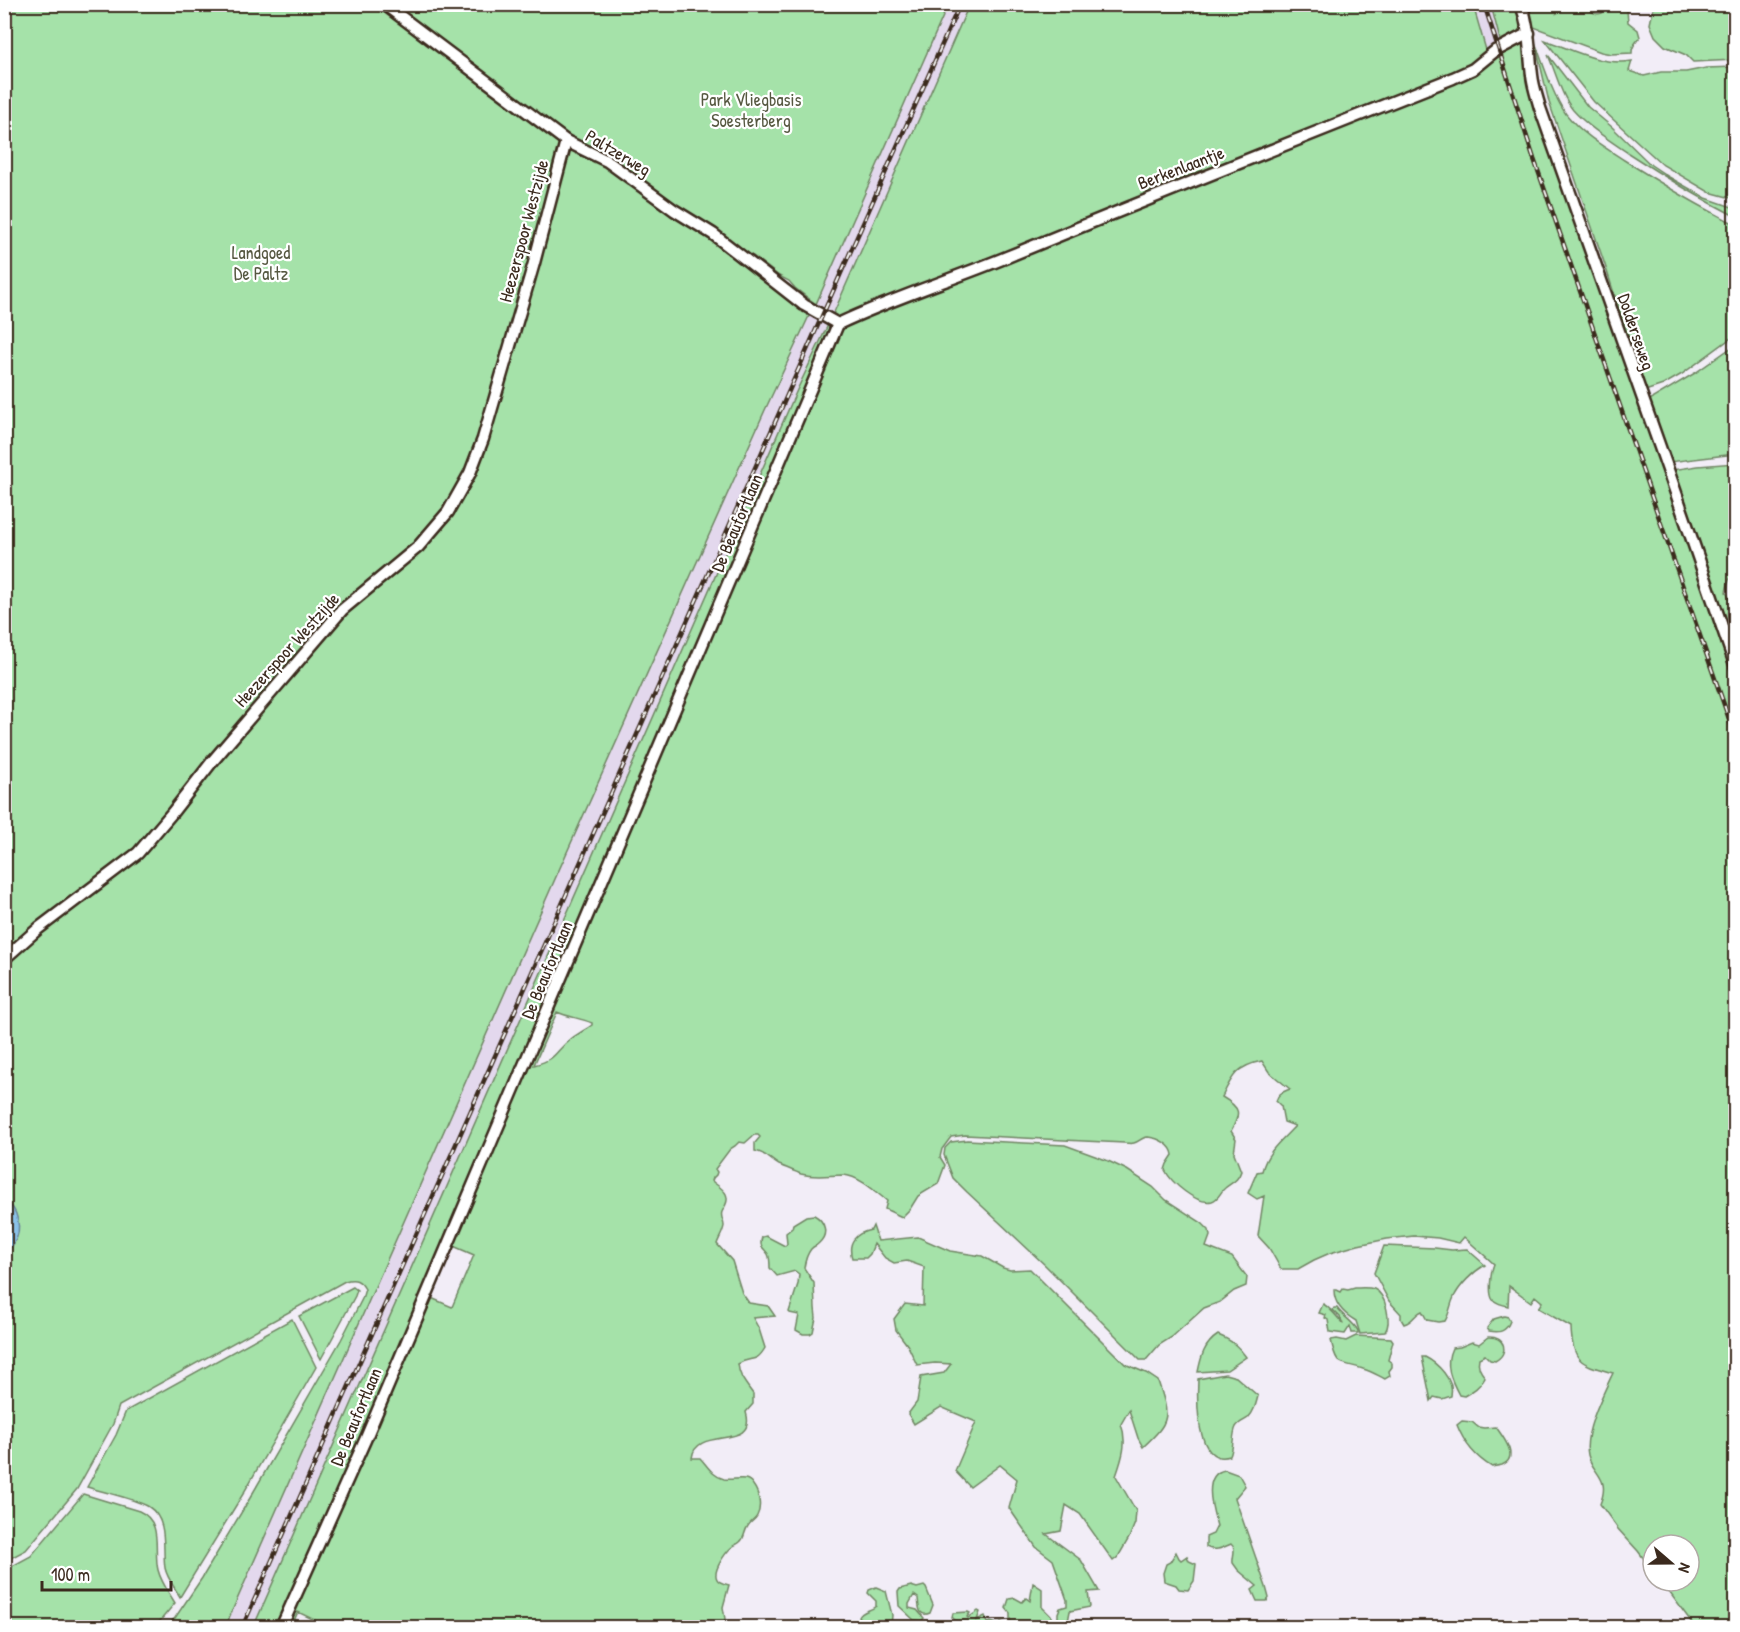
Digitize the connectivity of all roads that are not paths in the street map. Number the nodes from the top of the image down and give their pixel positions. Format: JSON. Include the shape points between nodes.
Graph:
{"nodes":[{"id":1,"x":384,"y":4,"type":"edge"},
{"id":2,"x":1521,"y":4,"type":"edge"},
{"id":3,"x":1529,"y":33,"type":"junction"},
{"id":4,"x":566,"y":141,"type":"junction"},
{"id":5,"x":838,"y":324,"type":"junction"},
{"id":6,"x":1736,"y":667,"type":"edge"},
{"id":7,"x":4,"y":959,"type":"edge"},
{"id":8,"x":281,"y":1628,"type":"edge"}],
"edges":[{"from":1,"to":4,"type":"street","name":"Paltzerweg"},
{"from":2,"to":3,"type":"street","name":"Dolderseweg"},
{"from":3,"to":5,"type":"street","name":"Berkenlaantje","via":[[1453,78]]},
{"from":3,"to":6,"type":"street","name":"Dolderseweg","via":[[1532,78],[1540,108]]},
{"from":4,"to":5,"type":"street","name":"Paltzerweg","via":[[607,161],[713,234],[804,305]]},
{"from":4,"to":7,"type":"street","name":"Heezerspoor Westzijde","via":[[483,439],[448,512],[418,547],[342,610],[138,853]]},
{"from":5,"to":8,"type":"street","name":"De Beaufortlaan","via":[[375,1417]]}]}
